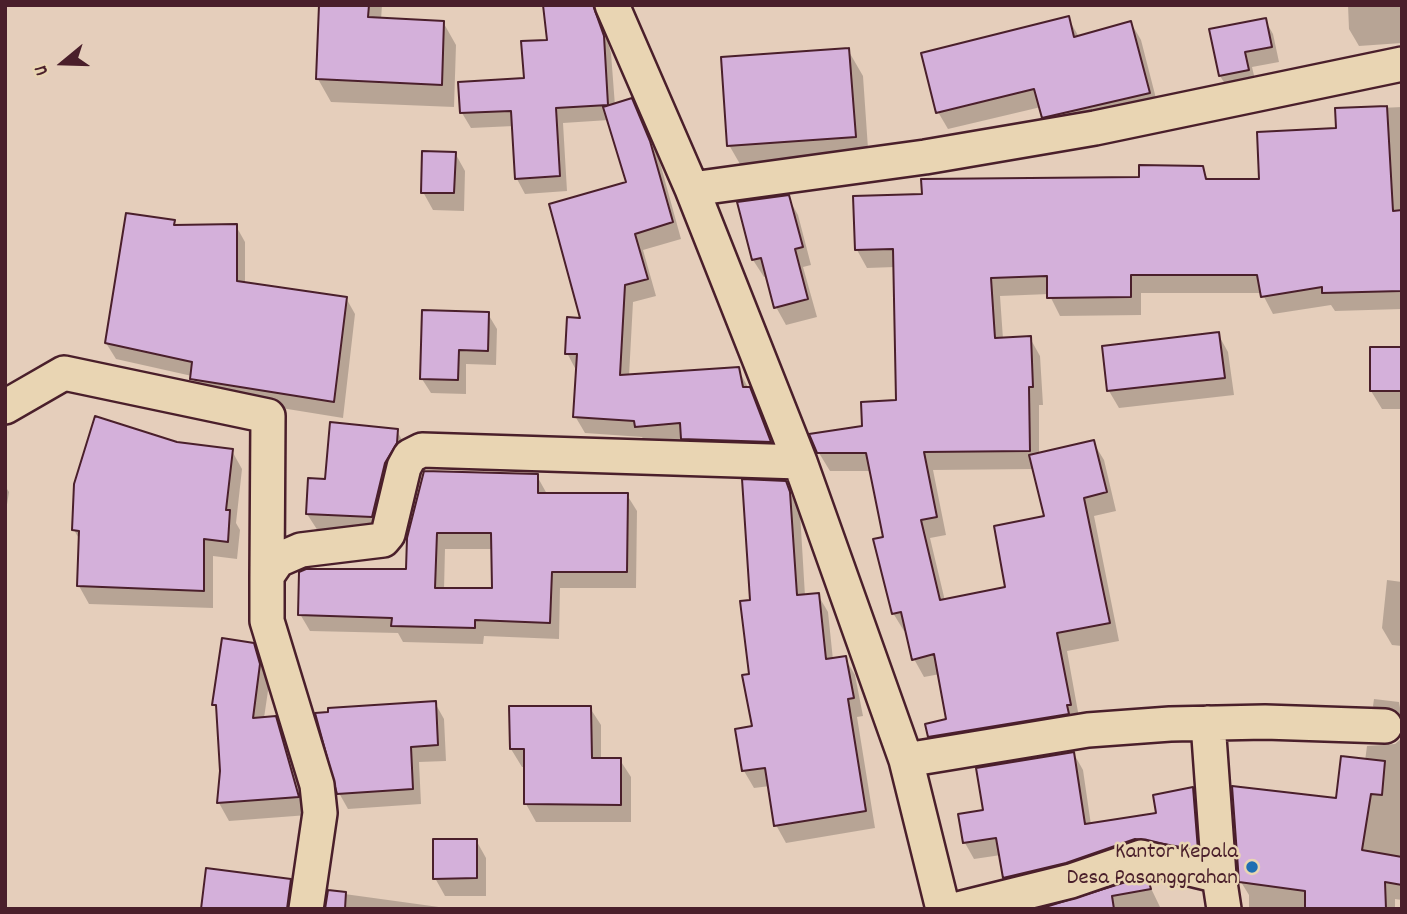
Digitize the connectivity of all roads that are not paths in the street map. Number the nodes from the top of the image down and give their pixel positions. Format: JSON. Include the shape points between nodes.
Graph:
{"nodes":[{"id":1,"x":612,"y":5,"type":"edge"},
{"id":2,"x":1402,"y":64,"type":"edge"},
{"id":3,"x":692,"y":189,"type":"junction"},
{"id":4,"x":5,"y":407,"type":"edge"},
{"id":5,"x":800,"y":462,"type":"junction"},
{"id":6,"x":267,"y":576,"type":"junction"},
{"id":7,"x":1208,"y":723,"type":"junction"},
{"id":8,"x":1385,"y":726,"type":"dead end"},
{"id":9,"x":906,"y":760,"type":"junction"},
{"id":10,"x":1219,"y":876,"type":"junction"},
{"id":11,"x":306,"y":909,"type":"edge"},
{"id":12,"x":943,"y":909,"type":"edge"},
{"id":13,"x":958,"y":909,"type":"edge"},
{"id":14,"x":1224,"y":909,"type":"edge"}],
"edges":[{"from":1,"to":3,"type":"street"},
{"from":2,"to":3,"type":"street","via":[[1095,128]]},
{"from":3,"to":5,"type":"street"},
{"from":4,"to":6,"type":"street","via":[[64,373],[268,416]]},
{"from":5,"to":6,"type":"street","via":[[422,450],[410,456],[404,467],[383,540],[301,550],[278,560]]},
{"from":5,"to":9,"type":"street"},
{"from":6,"to":11,"type":"street","via":[[267,621],[317,785],[319,822]]},
{"from":7,"to":8,"type":"street"},
{"from":7,"to":9,"type":"street","via":[[1088,730]]},
{"from":7,"to":10,"type":"street"},
{"from":9,"to":12,"type":"street"},
{"from":10,"to":13,"type":"street","via":[[1141,857],[1071,881]]},
{"from":10,"to":14,"type":"street"}]}
